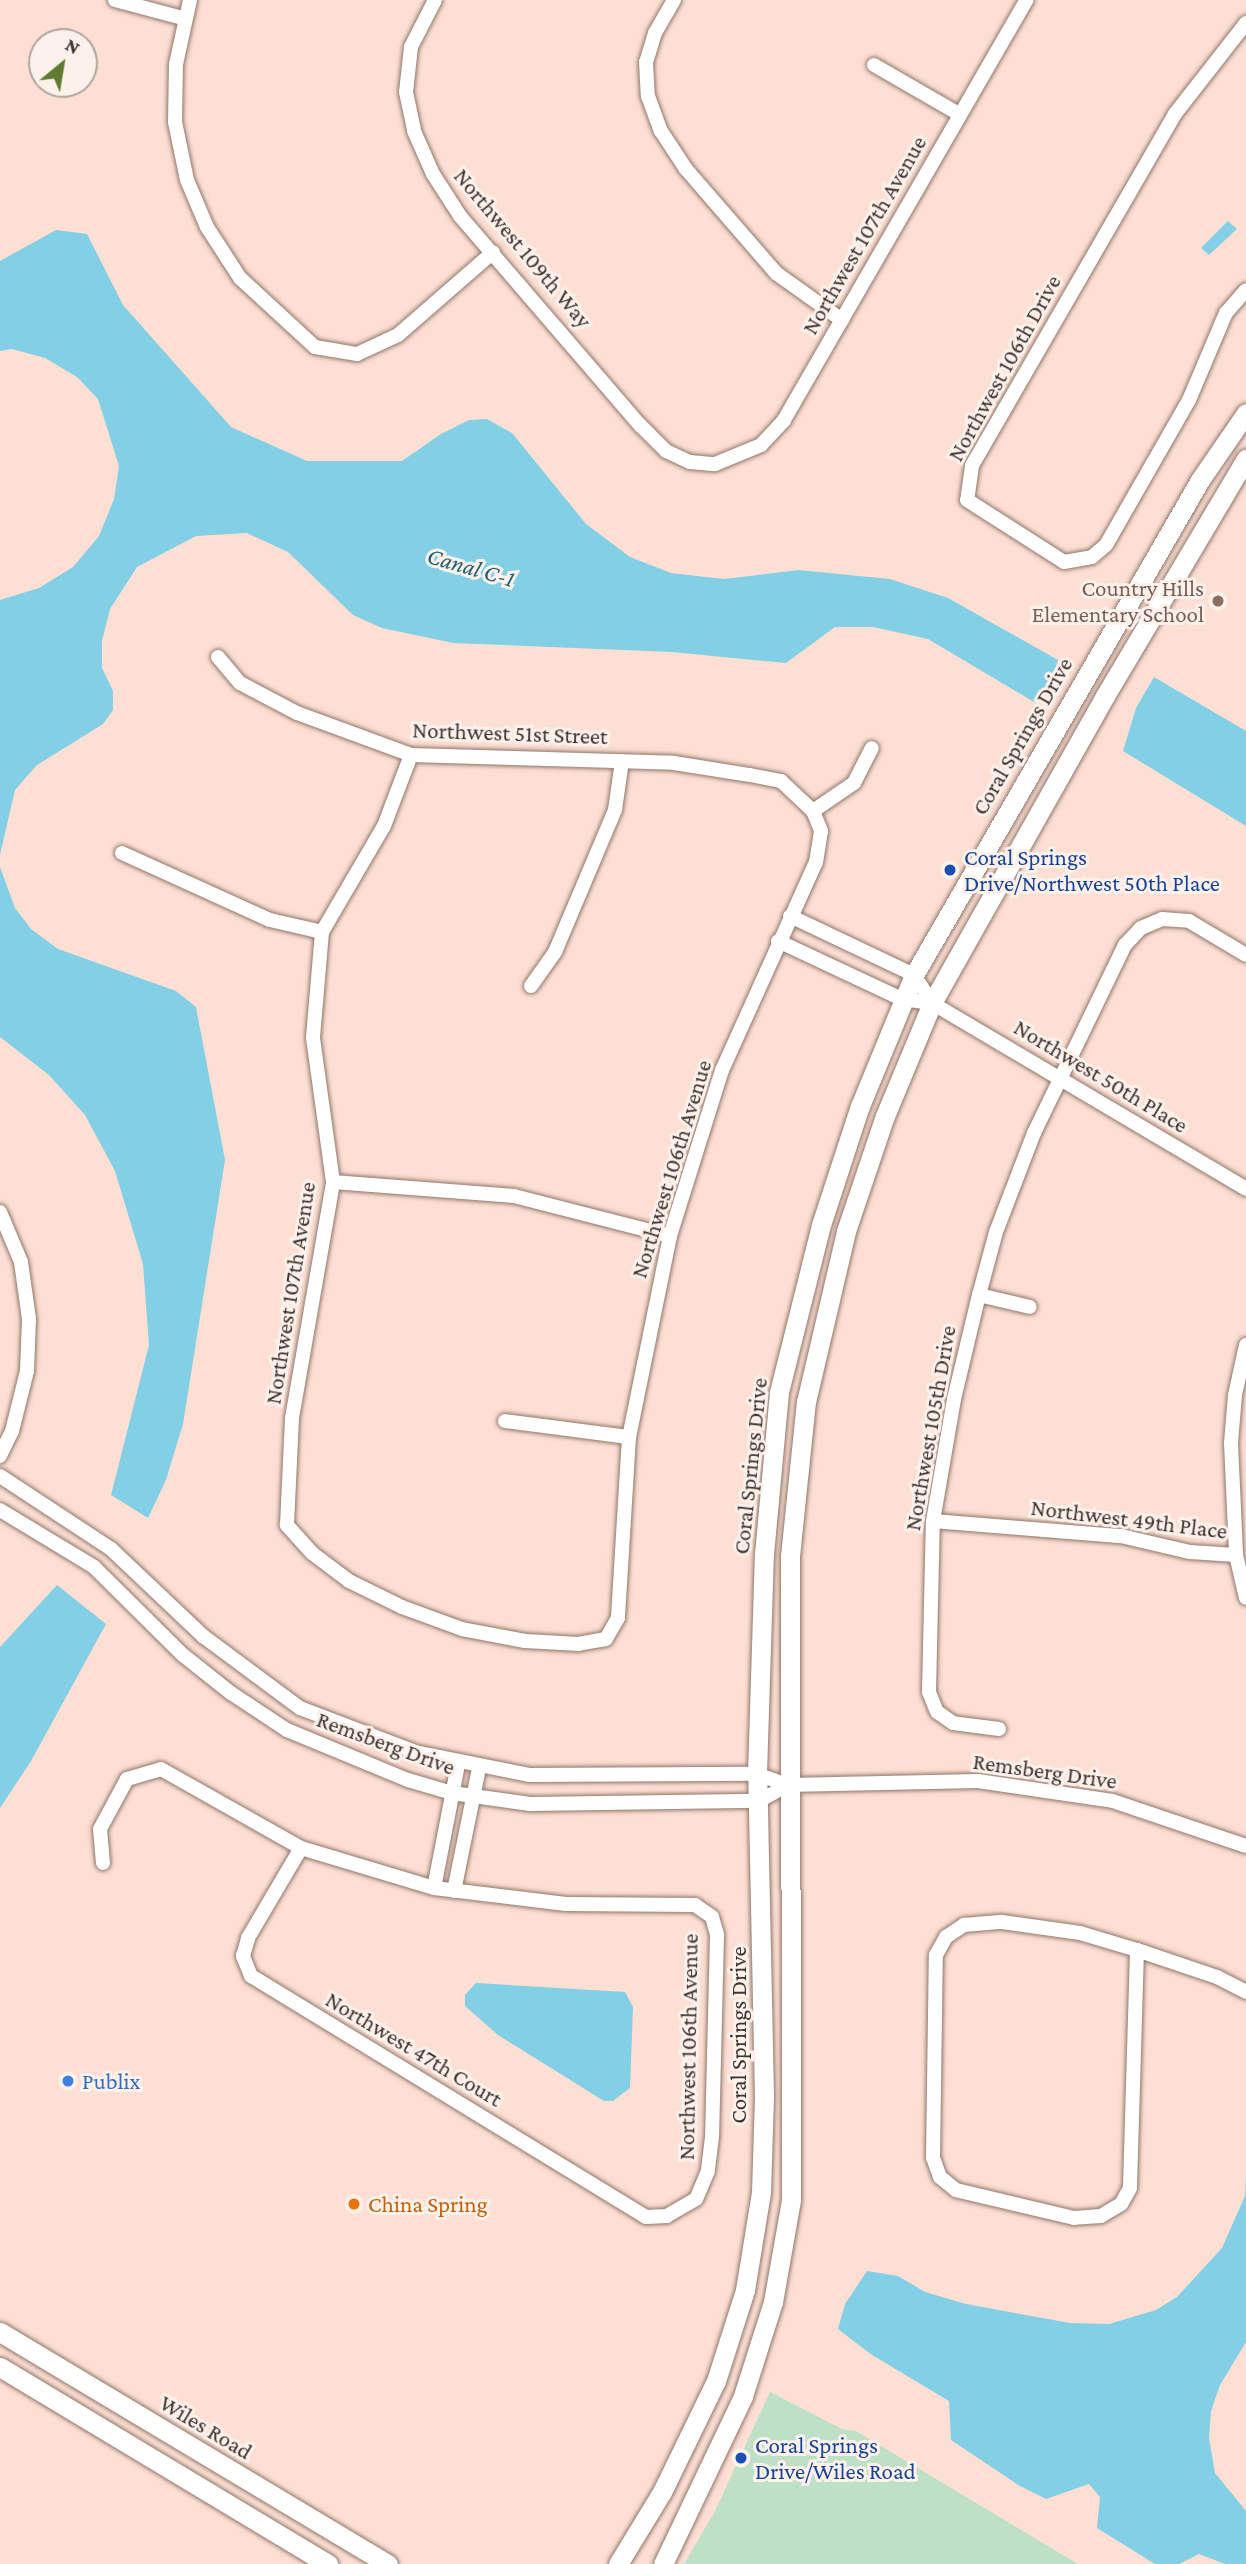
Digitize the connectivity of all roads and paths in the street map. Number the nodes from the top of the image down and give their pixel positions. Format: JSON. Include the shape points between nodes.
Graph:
{"nodes":[{"id":1,"x":115,"y":0,"type":"edge"},
{"id":2,"x":190,"y":0,"type":"edge"},
{"id":3,"x":435,"y":0,"type":"edge"},
{"id":4,"x":674,"y":0,"type":"edge"},
{"id":5,"x":1026,"y":0,"type":"edge"},
{"id":6,"x":182,"y":18,"type":"junction"},
{"id":7,"x":1246,"y":23,"type":"edge"},
{"id":8,"x":874,"y":65,"type":"dead end"},
{"id":9,"x":959,"y":114,"type":"junction"},
{"id":10,"x":493,"y":252,"type":"junction"},
{"id":11,"x":1246,"y":290,"type":"edge"},
{"id":12,"x":842,"y":320,"type":"junction"},
{"id":13,"x":1246,"y":413,"type":"edge"},
{"id":14,"x":1246,"y":459,"type":"edge"},
{"id":15,"x":715,"y":464,"type":"joint"},
{"id":16,"x":218,"y":657,"type":"dead end"},
{"id":17,"x":872,"y":748,"type":"dead end"},
{"id":18,"x":411,"y":755,"type":"junction"},
{"id":19,"x":622,"y":761,"type":"junction"},
{"id":20,"x":813,"y":811,"type":"junction"},
{"id":21,"x":122,"y":853,"type":"dead end"},
{"id":22,"x":790,"y":916,"type":"junction"},
{"id":23,"x":322,"y":932,"type":"junction"},
{"id":24,"x":778,"y":941,"type":"junction"},
{"id":25,"x":1246,"y":955,"type":"edge"},
{"id":26,"x":914,"y":975,"type":"junction"},
{"id":27,"x":531,"y":986,"type":"dead end"},
{"id":28,"x":902,"y":999,"type":"junction"},
{"id":29,"x":932,"y":1003,"type":"junction"},
{"id":30,"x":1058,"y":1076,"type":"junction"},
{"id":31,"x":333,"y":1182,"type":"junction"},
{"id":32,"x":1246,"y":1189,"type":"edge"},
{"id":33,"x":0,"y":1212,"type":"edge"},
{"id":34,"x":670,"y":1236,"type":"junction"},
{"id":35,"x":979,"y":1295,"type":"junction"},
{"id":36,"x":1030,"y":1307,"type":"dead end"},
{"id":37,"x":1246,"y":1345,"type":"edge"},
{"id":38,"x":1240,"y":1396,"type":"edge"},
{"id":39,"x":505,"y":1421,"type":"dead end"},
{"id":40,"x":629,"y":1437,"type":"junction"},
{"id":41,"x":0,"y":1456,"type":"edge"},
{"id":42,"x":0,"y":1476,"type":"edge"},
{"id":43,"x":0,"y":1510,"type":"edge"},
{"id":44,"x":933,"y":1521,"type":"junction"},
{"id":45,"x":1236,"y":1555,"type":"junction"},
{"id":46,"x":1246,"y":1598,"type":"edge"},
{"id":47,"x":606,"y":1639,"type":"joint"},
{"id":48,"x":999,"y":1729,"type":"dead end"},
{"id":49,"x":458,"y":1764,"type":"junction"},
{"id":50,"x":480,"y":1768,"type":"junction"},
{"id":51,"x":757,"y":1774,"type":"junction"},
{"id":52,"x":788,"y":1785,"type":"junction"},
{"id":53,"x":452,"y":1793,"type":"junction"},
{"id":54,"x":474,"y":1797,"type":"junction"},
{"id":55,"x":759,"y":1801,"type":"junction"},
{"id":56,"x":1246,"y":1846,"type":"edge"},
{"id":57,"x":301,"y":1848,"type":"junction"},
{"id":58,"x":103,"y":1863,"type":"dead end"},
{"id":59,"x":434,"y":1888,"type":"junction"},
{"id":60,"x":454,"y":1891,"type":"junction"},
{"id":61,"x":1137,"y":1951,"type":"junction"},
{"id":62,"x":1246,"y":1992,"type":"edge"},
{"id":63,"x":681,"y":2211,"type":"joint"},
{"id":64,"x":733,"y":2329,"type":"junction"},
{"id":65,"x":0,"y":2332,"type":"edge"},
{"id":66,"x":761,"y":2339,"type":"junction"},
{"id":67,"x":0,"y":2367,"type":"edge"},
{"id":68,"x":328,"y":2564,"type":"edge"},
{"id":69,"x":388,"y":2564,"type":"edge"},
{"id":70,"x":618,"y":2564,"type":"edge"},
{"id":71,"x":663,"y":2564,"type":"edge"}],
"edges":[{"from":1,"to":6,"type":"street"},
{"from":2,"to":6,"type":"street"},
{"from":3,"to":10,"type":"street","name":"Northwest 109th Way","via":[[411,47],[406,92],[414,131],[433,174],[460,216]]},
{"from":4,"to":12,"type":"street","via":[[655,33],[646,62],[648,96],[661,131],[686,169],[776,273]]},
{"from":5,"to":9,"type":"street","name":"Northwest 107th Avenue"},
{"from":6,"to":10,"type":"street","via":[[175,122],[187,180],[207,227],[240,278],[315,347],[357,354],[398,335]]},
{"from":7,"to":11,"type":"street","name":"Northwest 106th Drive","via":[[1175,114],[972,466],[967,500],[1063,562],[1092,557],[1106,545],[1189,400],[1214,338]]},
{"from":8,"to":9,"type":"street"},
{"from":9,"to":12,"type":"street","name":"Northwest 107th Avenue"},
{"from":10,"to":15,"type":"street","name":"Northwest 109th Way","via":[[666,451],[690,462]]},
{"from":12,"to":15,"type":"street","name":"Northwest 107th Avenue","via":[[784,420],[761,445]]},
{"from":13,"to":26,"type":"main road","name":"Coral Springs Drive","via":[[1200,480]]},
{"from":14,"to":29,"type":"main road","via":[[1160,600]]},
{"from":16,"to":18,"type":"street","name":"Northwest 51st Street","via":[[240,683],[297,713]]},
{"from":17,"to":20,"type":"street","via":[[854,783]]},
{"from":18,"to":19,"type":"street","name":"Northwest 51st Street"},
{"from":18,"to":23,"type":"street","name":"Northwest 107th Avenue","via":[[390,815]]},
{"from":19,"to":20,"type":"street","name":"Northwest 51st Street","via":[[674,763],[781,782]]},
{"from":19,"to":27,"type":"street","via":[[615,810],[555,952]]},
{"from":20,"to":22,"type":"street","name":"Northwest 106th Avenue","via":[[821,831],[816,862]]},
{"from":21,"to":23,"type":"street","via":[[270,920]]},
{"from":22,"to":24,"type":"street","name":"Northwest 106th Avenue"},
{"from":22,"to":26,"type":"street"},
{"from":23,"to":31,"type":"street","name":"Northwest 107th Avenue","via":[[313,1037]]},
{"from":24,"to":28,"type":"street","name":"Northwest 50th Place"},
{"from":24,"to":34,"type":"street","name":"Northwest 106th Avenue","via":[[722,1070]]},
{"from":25,"to":30,"type":"street","name":"Northwest 105th Drive","via":[[1189,921],[1162,919],[1141,928],[1125,945]]},
{"from":26,"to":28,"type":"main road","name":"Coral Springs Drive"},
{"from":26,"to":29,"type":"street","name":"Northwest 50th Place"},
{"from":28,"to":29,"type":"street","name":"Northwest 50th Place"},
{"from":28,"to":51,"type":"main road","name":"Coral Springs Drive","via":[[860,1105],[821,1225],[779,1392],[764,1554]]},
{"from":29,"to":30,"type":"street","name":"Northwest 50th Place"},
{"from":29,"to":52,"type":"main road","via":[[885,1116],[846,1231],[806,1402],[790,1556]]},
{"from":30,"to":32,"type":"street","name":"Northwest 50th Place"},
{"from":30,"to":35,"type":"street","name":"Northwest 105th Drive","via":[[996,1232]]},
{"from":31,"to":34,"type":"street","via":[[514,1196]]},
{"from":31,"to":47,"type":"street","name":"Northwest 107th Avenue","via":[[292,1419],[287,1525],[312,1553],[349,1581],[462,1629],[525,1641],[579,1644]]},
{"from":33,"to":41,"type":"street","via":[[21,1262],[29,1318],[27,1371],[12,1431]]},
{"from":34,"to":40,"type":"street","name":"Northwest 106th Avenue"},
{"from":35,"to":36,"type":"street"},
{"from":35,"to":44,"type":"street","name":"Northwest 105th Drive","via":[[954,1399]]},
{"from":37,"to":38,"type":"street"},
{"from":38,"to":45,"type":"street","via":[[1231,1443]]},
{"from":39,"to":40,"type":"street"},
{"from":40,"to":47,"type":"street","name":"Northwest 106th Avenue","via":[[618,1618]]},
{"from":42,"to":49,"type":"street","name":"Remsberg Drive","via":[[111,1549],[203,1636],[300,1707],[361,1734]]},
{"from":43,"to":53,"type":"street","name":"Remsberg Drive","via":[[94,1567],[183,1655],[287,1730],[349,1759]]},
{"from":44,"to":45,"type":"street","name":"Northwest 49th Place","via":[[1121,1536],[1190,1552]]},
{"from":44,"to":48,"type":"street","name":"Northwest 105th Drive","via":[[929,1692],[937,1712],[953,1723]]},
{"from":45,"to":46,"type":"street"},
{"from":49,"to":50,"type":"street","name":"Remsberg Drive"},
{"from":49,"to":53,"type":"street"},
{"from":50,"to":51,"type":"street","name":"Remsberg Drive","via":[[529,1775]]},
{"from":50,"to":54,"type":"street"},
{"from":51,"to":52,"type":"street","name":"Remsberg Drive"},
{"from":51,"to":55,"type":"main road","name":"Coral Springs Drive"},
{"from":52,"to":55,"type":"street","name":"Remsberg Drive"},
{"from":52,"to":56,"type":"street","name":"Remsberg Drive","via":[[978,1781],[1113,1801]]},
{"from":52,"to":66,"type":"main road","via":[[791,2200],[773,2302]]},
{"from":53,"to":54,"type":"street","name":"Remsberg Drive"},
{"from":53,"to":59,"type":"street"},
{"from":54,"to":55,"type":"street","name":"Remsberg Drive","via":[[530,1804]]},
{"from":54,"to":60,"type":"street"},
{"from":55,"to":64,"type":"main road","name":"Coral Springs Drive","via":[[761,2192],[745,2290]]},
{"from":57,"to":58,"type":"street","via":[[161,1769],[127,1779],[100,1829]]},
{"from":57,"to":59,"type":"street"},
{"from":57,"to":63,"type":"street","name":"Northwest 47th Court","via":[[248,1938],[243,1956],[251,1976],[646,2217]]},
{"from":59,"to":60,"type":"street"},
{"from":60,"to":63,"type":"street","name":"Northwest 106th Avenue","via":[[566,1904],[671,1902],[695,1905],[712,1917],[716,1935],[712,2137],[700,2189]]},
{"from":61,"to":61,"type":"street","via":[[1130,2188],[1121,2204],[1101,2216],[1074,2218],[956,2190],[940,2177],[933,2158],[936,1955],[946,1937],[964,1926],[1002,1922],[1080,1933]]},
{"from":61,"to":62,"type":"street","via":[[1217,1977]]},
{"from":64,"to":66,"type":"main road"},
{"from":64,"to":70,"type":"main road","name":"Coral Springs Drive","via":[[716,2381],[662,2491]]},
{"from":65,"to":69,"type":"main road","name":"Wiles Road"},
{"from":66,"to":71,"type":"main road","via":[[743,2396]]},
{"from":67,"to":68,"type":"main road"}]}
